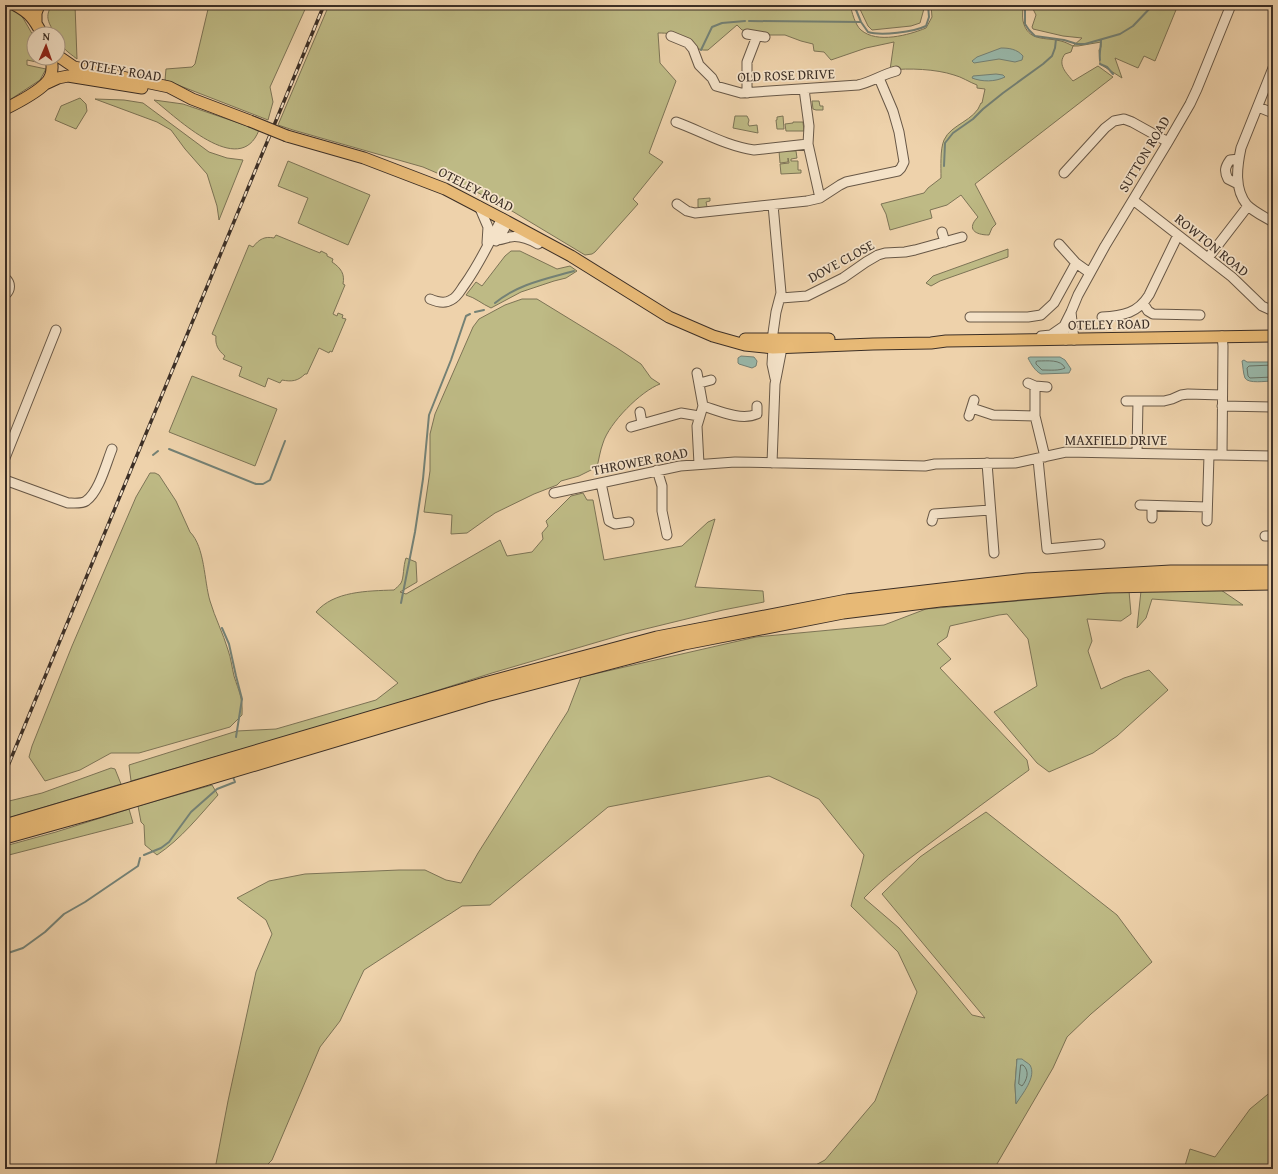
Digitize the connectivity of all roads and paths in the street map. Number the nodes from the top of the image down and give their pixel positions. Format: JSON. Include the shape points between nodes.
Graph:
{"nodes":[{"id":1,"x":15,"y":5,"type":"edge"},
{"id":2,"x":39,"y":5,"type":"edge"},
{"id":3,"x":1231,"y":5,"type":"edge"},
{"id":4,"x":36,"y":23,"type":"junction"},
{"id":5,"x":38,"y":26,"type":"edge"},
{"id":6,"x":747,"y":34,"type":"dead end"},
{"id":7,"x":671,"y":36,"type":"dead end"},
{"id":8,"x":66,"y":62,"type":"edge"},
{"id":9,"x":53,"y":66,"type":"edge"},
{"id":10,"x":1273,"y":68,"type":"edge"},
{"id":11,"x":896,"y":71,"type":"dead end"},
{"id":12,"x":879,"y":78,"type":"junction"},
{"id":13,"x":46,"y":84,"type":"junction"},
{"id":14,"x":804,"y":89,"type":"junction"},
{"id":15,"x":746,"y":93,"type":"junction"},
{"id":16,"x":192,"y":99,"type":"junction"},
{"id":17,"x":1258,"y":107,"type":"junction"},
{"id":18,"x":5,"y":109,"type":"edge"},
{"id":19,"x":1273,"y":113,"type":"edge"},
{"id":20,"x":676,"y":122,"type":"dead end"},
{"id":21,"x":1168,"y":142,"type":"junction"},
{"id":22,"x":808,"y":144,"type":"junction"},
{"id":23,"x":1239,"y":159,"type":"junction"},
{"id":24,"x":1065,"y":173,"type":"dead end"},
{"id":25,"x":1238,"y":184,"type":"junction"},
{"id":26,"x":820,"y":198,"type":"junction"},
{"id":27,"x":1133,"y":200,"type":"junction"},
{"id":28,"x":684,"y":205,"type":"dead end"},
{"id":29,"x":773,"y":205,"type":"junction"},
{"id":30,"x":479,"y":206,"type":"junction"},
{"id":31,"x":1248,"y":206,"type":"junction"},
{"id":32,"x":505,"y":220,"type":"junction"},
{"id":33,"x":1273,"y":222,"type":"edge"},
{"id":34,"x":942,"y":232,"type":"dead end"},
{"id":35,"x":1178,"y":234,"type":"junction"},
{"id":36,"x":962,"y":237,"type":"dead end"},
{"id":37,"x":498,"y":240,"type":"junction"},
{"id":38,"x":945,"y":242,"type":"junction"},
{"id":39,"x":1064,"y":246,"type":"dead end"},
{"id":40,"x":487,"y":249,"type":"junction"},
{"id":41,"x":571,"y":256,"type":"junction"},
{"id":42,"x":1208,"y":258,"type":"junction"},
{"id":43,"x":1076,"y":263,"type":"junction"},
{"id":44,"x":1090,"y":273,"type":"junction"},
{"id":45,"x":5,"y":278,"type":"edge"},
{"id":46,"x":5,"y":295,"type":"edge"},
{"id":47,"x":430,"y":299,"type":"dead end"},
{"id":48,"x":780,"y":300,"type":"junction"},
{"id":49,"x":1143,"y":303,"type":"junction"},
{"id":50,"x":1273,"y":311,"type":"edge"},
{"id":51,"x":1071,"y":312,"type":"junction"},
{"id":52,"x":1200,"y":314,"type":"dead end"},
{"id":53,"x":974,"y":315,"type":"dead end"},
{"id":54,"x":1102,"y":317,"type":"dead end"},
{"id":55,"x":1064,"y":326,"type":"junction"},
{"id":56,"x":56,"y":330,"type":"dead end"},
{"id":57,"x":1222,"y":336,"type":"junction"},
{"id":58,"x":1273,"y":336,"type":"edge"},
{"id":59,"x":1004,"y":340,"type":"junction"},
{"id":60,"x":1070,"y":340,"type":"junction"},
{"id":61,"x":777,"y":343,"type":"junction"},
{"id":62,"x":698,"y":373,"type":"dead end"},
{"id":63,"x":711,"y":380,"type":"dead end"},
{"id":64,"x":700,"y":383,"type":"junction"},
{"id":65,"x":1047,"y":387,"type":"dead end"},
{"id":66,"x":1222,"y":395,"type":"junction"},
{"id":67,"x":1126,"y":401,"type":"dead end"},
{"id":68,"x":1138,"y":402,"type":"junction"},
{"id":69,"x":703,"y":406,"type":"junction"},
{"id":70,"x":1222,"y":406,"type":"junction"},
{"id":71,"x":1273,"y":406,"type":"edge"},
{"id":72,"x":972,"y":408,"type":"dead end"},
{"id":73,"x":640,"y":412,"type":"dead end"},
{"id":74,"x":758,"y":413,"type":"dead end"},
{"id":75,"x":699,"y":416,"type":"junction"},
{"id":76,"x":1035,"y":416,"type":"junction"},
{"id":77,"x":642,"y":423,"type":"junction"},
{"id":78,"x":630,"y":427,"type":"dead end"},
{"id":79,"x":112,"y":449,"type":"dead end"},
{"id":80,"x":1137,"y":453,"type":"junction"},
{"id":81,"x":1209,"y":455,"type":"junction"},
{"id":82,"x":1222,"y":455,"type":"junction"},
{"id":83,"x":1273,"y":456,"type":"edge"},
{"id":84,"x":5,"y":458,"type":"edge"},
{"id":85,"x":1042,"y":458,"type":"junction"},
{"id":86,"x":772,"y":463,"type":"junction"},
{"id":87,"x":987,"y":463,"type":"junction"},
{"id":88,"x":699,"y":464,"type":"junction"},
{"id":89,"x":657,"y":470,"type":"junction"},
{"id":90,"x":5,"y":480,"type":"edge"},
{"id":91,"x":601,"y":483,"type":"junction"},
{"id":92,"x":554,"y":493,"type":"dead end"},
{"id":93,"x":1140,"y":505,"type":"dead end"},
{"id":94,"x":1152,"y":506,"type":"junction"},
{"id":95,"x":1207,"y":507,"type":"junction"},
{"id":96,"x":990,"y":510,"type":"junction"},
{"id":97,"x":931,"y":515,"type":"dead end"},
{"id":98,"x":1152,"y":518,"type":"dead end"},
{"id":99,"x":1206,"y":521,"type":"dead end"},
{"id":100,"x":629,"y":522,"type":"dead end"},
{"id":101,"x":667,"y":535,"type":"dead end"},
{"id":102,"x":1096,"y":542,"type":"dead end"},
{"id":103,"x":993,"y":554,"type":"dead end"},
{"id":104,"x":1273,"y":572,"type":"edge"},
{"id":105,"x":1273,"y":583,"type":"edge"},
{"id":106,"x":5,"y":826,"type":"edge"},
{"id":107,"x":5,"y":837,"type":"edge"}],
"edges":[{"from":1,"to":4,"type":"main road","via":[[25,10]]},
{"from":2,"to":4,"type":"main road"},
{"from":3,"to":21,"type":"street","name":"SUTTON ROAD","via":[[1197,89]]},
{"from":4,"to":5,"type":"main road"},
{"from":6,"to":15,"type":"street","via":[[761,36],[747,62]]},
{"from":7,"to":15,"type":"street","name":"OLD ROSE DRIVE","via":[[688,43],[716,86]]},
{"from":8,"to":16,"type":"main road","name":"OTELEY ROAD","via":[[74,67],[169,87]]},
{"from":9,"to":13,"type":"main road"},
{"from":10,"to":17,"type":"street"},
{"from":11,"to":12,"type":"street","name":"OLD ROSE DRIVE"},
{"from":12,"to":14,"type":"street","name":"OLD ROSE DRIVE","via":[[866,84]]},
{"from":12,"to":26,"type":"street","via":[[897,125],[904,158],[903,166],[898,171],[846,182]]},
{"from":13,"to":16,"type":"main road","name":"OTELEY ROAD","via":[[68,76]]},
{"from":13,"to":18,"type":"main road","name":"OTELEY ROAD"},
{"from":14,"to":15,"type":"street","name":"OLD ROSE DRIVE"},
{"from":14,"to":22,"type":"street","via":[[809,126]]},
{"from":16,"to":30,"type":"main road","name":"OTELEY ROAD","bridge":true,"via":[[287,136],[390,167]]},
{"from":17,"to":19,"type":"street"},
{"from":17,"to":23,"type":"street"},
{"from":20,"to":22,"type":"street","via":[[687,121],[720,140],[748,149]]},
{"from":21,"to":24,"type":"street","via":[[1132,122],[1124,119],[1114,120]]},
{"from":21,"to":27,"type":"street","name":"SUTTON ROAD"},
{"from":22,"to":26,"type":"street"},
{"from":23,"to":25,"type":"street"},
{"from":23,"to":25,"type":"street","via":[[1230,160],[1225,170],[1228,179]]},
{"from":25,"to":31,"type":"street"},
{"from":26,"to":29,"type":"street"},
{"from":27,"to":35,"type":"street","name":"ROWTON ROAD"},
{"from":27,"to":44,"type":"street","name":"SUTTON ROAD"},
{"from":28,"to":29,"type":"street","via":[[691,212]]},
{"from":29,"to":48,"type":"street"},
{"from":30,"to":32,"type":"main road","name":"OTELEY ROAD"},
{"from":30,"to":40,"type":"street","via":[[488,227]]},
{"from":31,"to":33,"type":"street"},
{"from":31,"to":42,"type":"street"},
{"from":32,"to":37,"type":"street"},
{"from":32,"to":40,"type":"street"},
{"from":32,"to":41,"type":"main road","name":"OTELEY ROAD"},
{"from":34,"to":38,"type":"street"},
{"from":35,"to":42,"type":"street","name":"ROWTON ROAD"},
{"from":35,"to":49,"type":"street"},
{"from":36,"to":38,"type":"street","name":"DOVE CLOSE"},
{"from":37,"to":40,"type":"street"},
{"from":37,"to":41,"type":"street","via":[[520,237],[562,255]]},
{"from":38,"to":48,"type":"street","name":"DOVE CLOSE","via":[[905,252],[878,255],[843,278],[807,296]]},
{"from":39,"to":43,"type":"street"},
{"from":40,"to":47,"type":"street","via":[[456,297],[446,302]]},
{"from":41,"to":61,"type":"main road","name":"OTELEY ROAD","via":[[669,317],[710,335],[732,340]]},
{"from":42,"to":50,"type":"street","name":"ROWTON ROAD","via":[[1262,306]]},
{"from":43,"to":44,"type":"street"},
{"from":43,"to":53,"type":"street","via":[[1054,303],[1041,315]]},
{"from":44,"to":51,"type":"street","name":"SUTTON ROAD"},
{"from":45,"to":46,"type":"street","via":[[10,286]]},
{"from":48,"to":61,"type":"street"},
{"from":49,"to":52,"type":"street","via":[[1153,314]]},
{"from":49,"to":54,"type":"street","via":[[1128,313]]},
{"from":51,"to":55,"type":"street","name":"SUTTON ROAD"},
{"from":51,"to":60,"type":"street","name":"SUTTON ROAD"},
{"from":55,"to":59,"type":"street","via":[[1051,335]]},
{"from":55,"to":60,"type":"street","via":[[1064,333]]},
{"from":56,"to":84,"type":"street"},
{"from":57,"to":58,"type":"main road","name":"OTELEY ROAD"},
{"from":57,"to":60,"type":"main road","name":"OTELEY ROAD"},
{"from":57,"to":66,"type":"street"},
{"from":59,"to":60,"type":"main road","name":"OTELEY ROAD"},
{"from":59,"to":61,"type":"main road","name":"OTELEY ROAD"},
{"from":61,"to":86,"type":"street","via":[[772,364],[776,383]]},
{"from":62,"to":64,"type":"street"},
{"from":63,"to":64,"type":"street"},
{"from":64,"to":69,"type":"street"},
{"from":65,"to":76,"type":"street","via":[[1032,384]]},
{"from":66,"to":68,"type":"street","via":[[1188,394],[1168,400]]},
{"from":66,"to":70,"type":"street"},
{"from":67,"to":68,"type":"street"},
{"from":68,"to":80,"type":"street"},
{"from":69,"to":74,"type":"street","via":[[734,415],[752,416]]},
{"from":69,"to":75,"type":"street"},
{"from":70,"to":71,"type":"street"},
{"from":70,"to":82,"type":"street"},
{"from":72,"to":76,"type":"street","via":[[993,415]]},
{"from":73,"to":77,"type":"street"},
{"from":75,"to":77,"type":"street","via":[[681,413]]},
{"from":75,"to":88,"type":"street"},
{"from":76,"to":85,"type":"street"},
{"from":77,"to":78,"type":"street"},
{"from":79,"to":90,"type":"street","via":[[96,488],[86,501],[68,503]]},
{"from":80,"to":81,"type":"street","name":"MAXFIELD DRIVE"},
{"from":80,"to":85,"type":"street","name":"MAXFIELD DRIVE","via":[[1066,452]]},
{"from":81,"to":82,"type":"street","name":"MAXFIELD DRIVE"},
{"from":81,"to":95,"type":"street"},
{"from":82,"to":83,"type":"street","name":"MAXFIELD DRIVE"},
{"from":85,"to":87,"type":"street","name":"MAXFIELD DRIVE","via":[[1015,463]]},
{"from":85,"to":102,"type":"street","via":[[1047,549]]},
{"from":86,"to":87,"type":"street","name":"MAXFIELD DRIVE","via":[[925,466]]},
{"from":86,"to":88,"type":"street","name":"THROWER ROAD"},
{"from":87,"to":96,"type":"street"},
{"from":88,"to":89,"type":"street","name":"THROWER ROAD"},
{"from":89,"to":91,"type":"street","name":"THROWER ROAD"},
{"from":89,"to":101,"type":"street","via":[[662,486],[662,511]]},
{"from":91,"to":92,"type":"street","name":"THROWER ROAD"},
{"from":91,"to":100,"type":"street","via":[[609,521],[615,524]]},
{"from":93,"to":94,"type":"street"},
{"from":94,"to":95,"type":"street"},
{"from":94,"to":98,"type":"street"},
{"from":95,"to":99,"type":"street"},
{"from":96,"to":97,"type":"street"},
{"from":96,"to":103,"type":"street"},
{"from":104,"to":106,"type":"highway","via":[[1171,572],[1027,580],[847,601],[657,638],[485,684]]},
{"from":105,"to":107,"type":"highway","via":[[1106,586],[940,600],[843,612],[684,643],[486,695]]}]}
